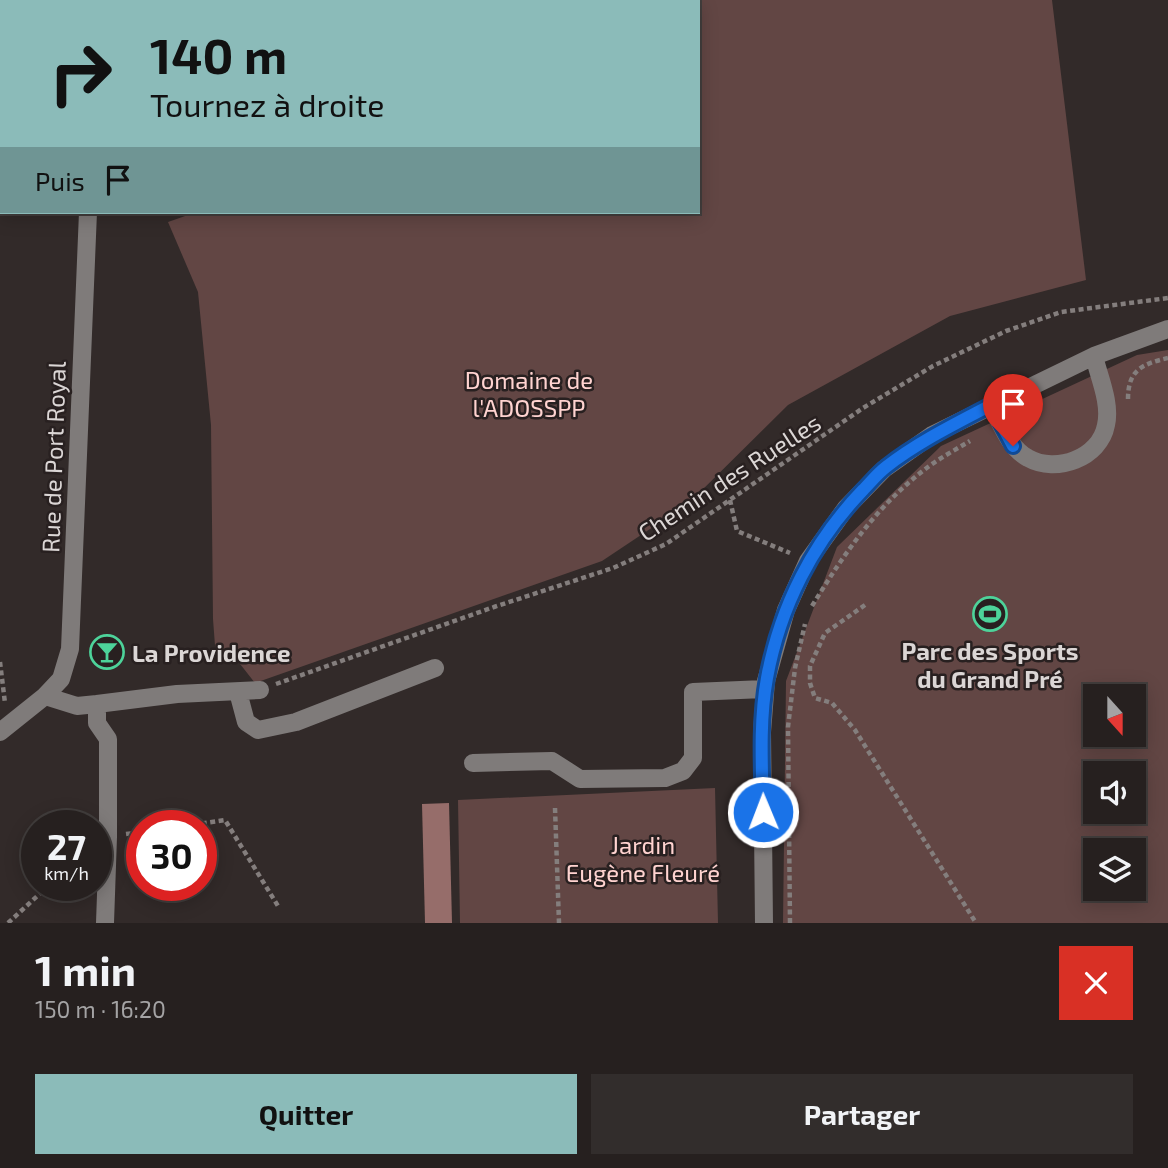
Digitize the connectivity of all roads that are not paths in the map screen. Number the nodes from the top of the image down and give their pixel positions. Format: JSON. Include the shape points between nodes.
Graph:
{"nodes":[{"id":1,"x":88,"y":214,"type":"edge"},
{"id":2,"x":1168,"y":329,"type":"edge"},
{"id":3,"x":1094,"y":356,"type":"junction"},
{"id":4,"x":991,"y":405,"type":"junction"},
{"id":5,"x":435,"y":668,"type":"dead end"},
{"id":6,"x":765,"y":689,"type":"junction"},
{"id":7,"x":260,"y":690,"type":"road end"},
{"id":8,"x":238,"y":692,"type":"junction"},
{"id":9,"x":45,"y":696,"type":"junction"},
{"id":10,"x":97,"y":704,"type":"junction"},
{"id":11,"x":6,"y":727,"type":"edge"},
{"id":12,"x":474,"y":763,"type":"dead end"},
{"id":13,"x":105,"y":923,"type":"edge"},
{"id":14,"x":764,"y":923,"type":"edge"}],
"edges":[{"from":1,"to":9,"type":"street","name":"Rue de Port Royal","via":[[69,649],[61,679]]},
{"from":2,"to":3,"type":"street"},
{"from":3,"to":4,"type":"street"},
{"from":3,"to":4,"type":"street","via":[[1107,408],[1106,426],[1099,443],[1085,455],[1049,465],[1028,458],[1013,446]]},
{"from":4,"to":6,"type":"street","via":[[932,435],[884,469],[846,508],[808,561],[786,610]]},
{"from":5,"to":8,"type":"street","via":[[296,722],[258,730],[246,722]]},
{"from":6,"to":12,"type":"street","via":[[693,692],[693,758],[683,771],[665,778],[580,779],[552,761]]},
{"from":6,"to":14,"type":"street"},
{"from":7,"to":8,"type":"street"},
{"from":8,"to":10,"type":"street"},
{"from":9,"to":10,"type":"street","via":[[77,706]]},
{"from":9,"to":11,"type":"street","name":"Rue de Port Royal"},
{"from":10,"to":13,"type":"street","via":[[97,723],[108,738]]}]}
